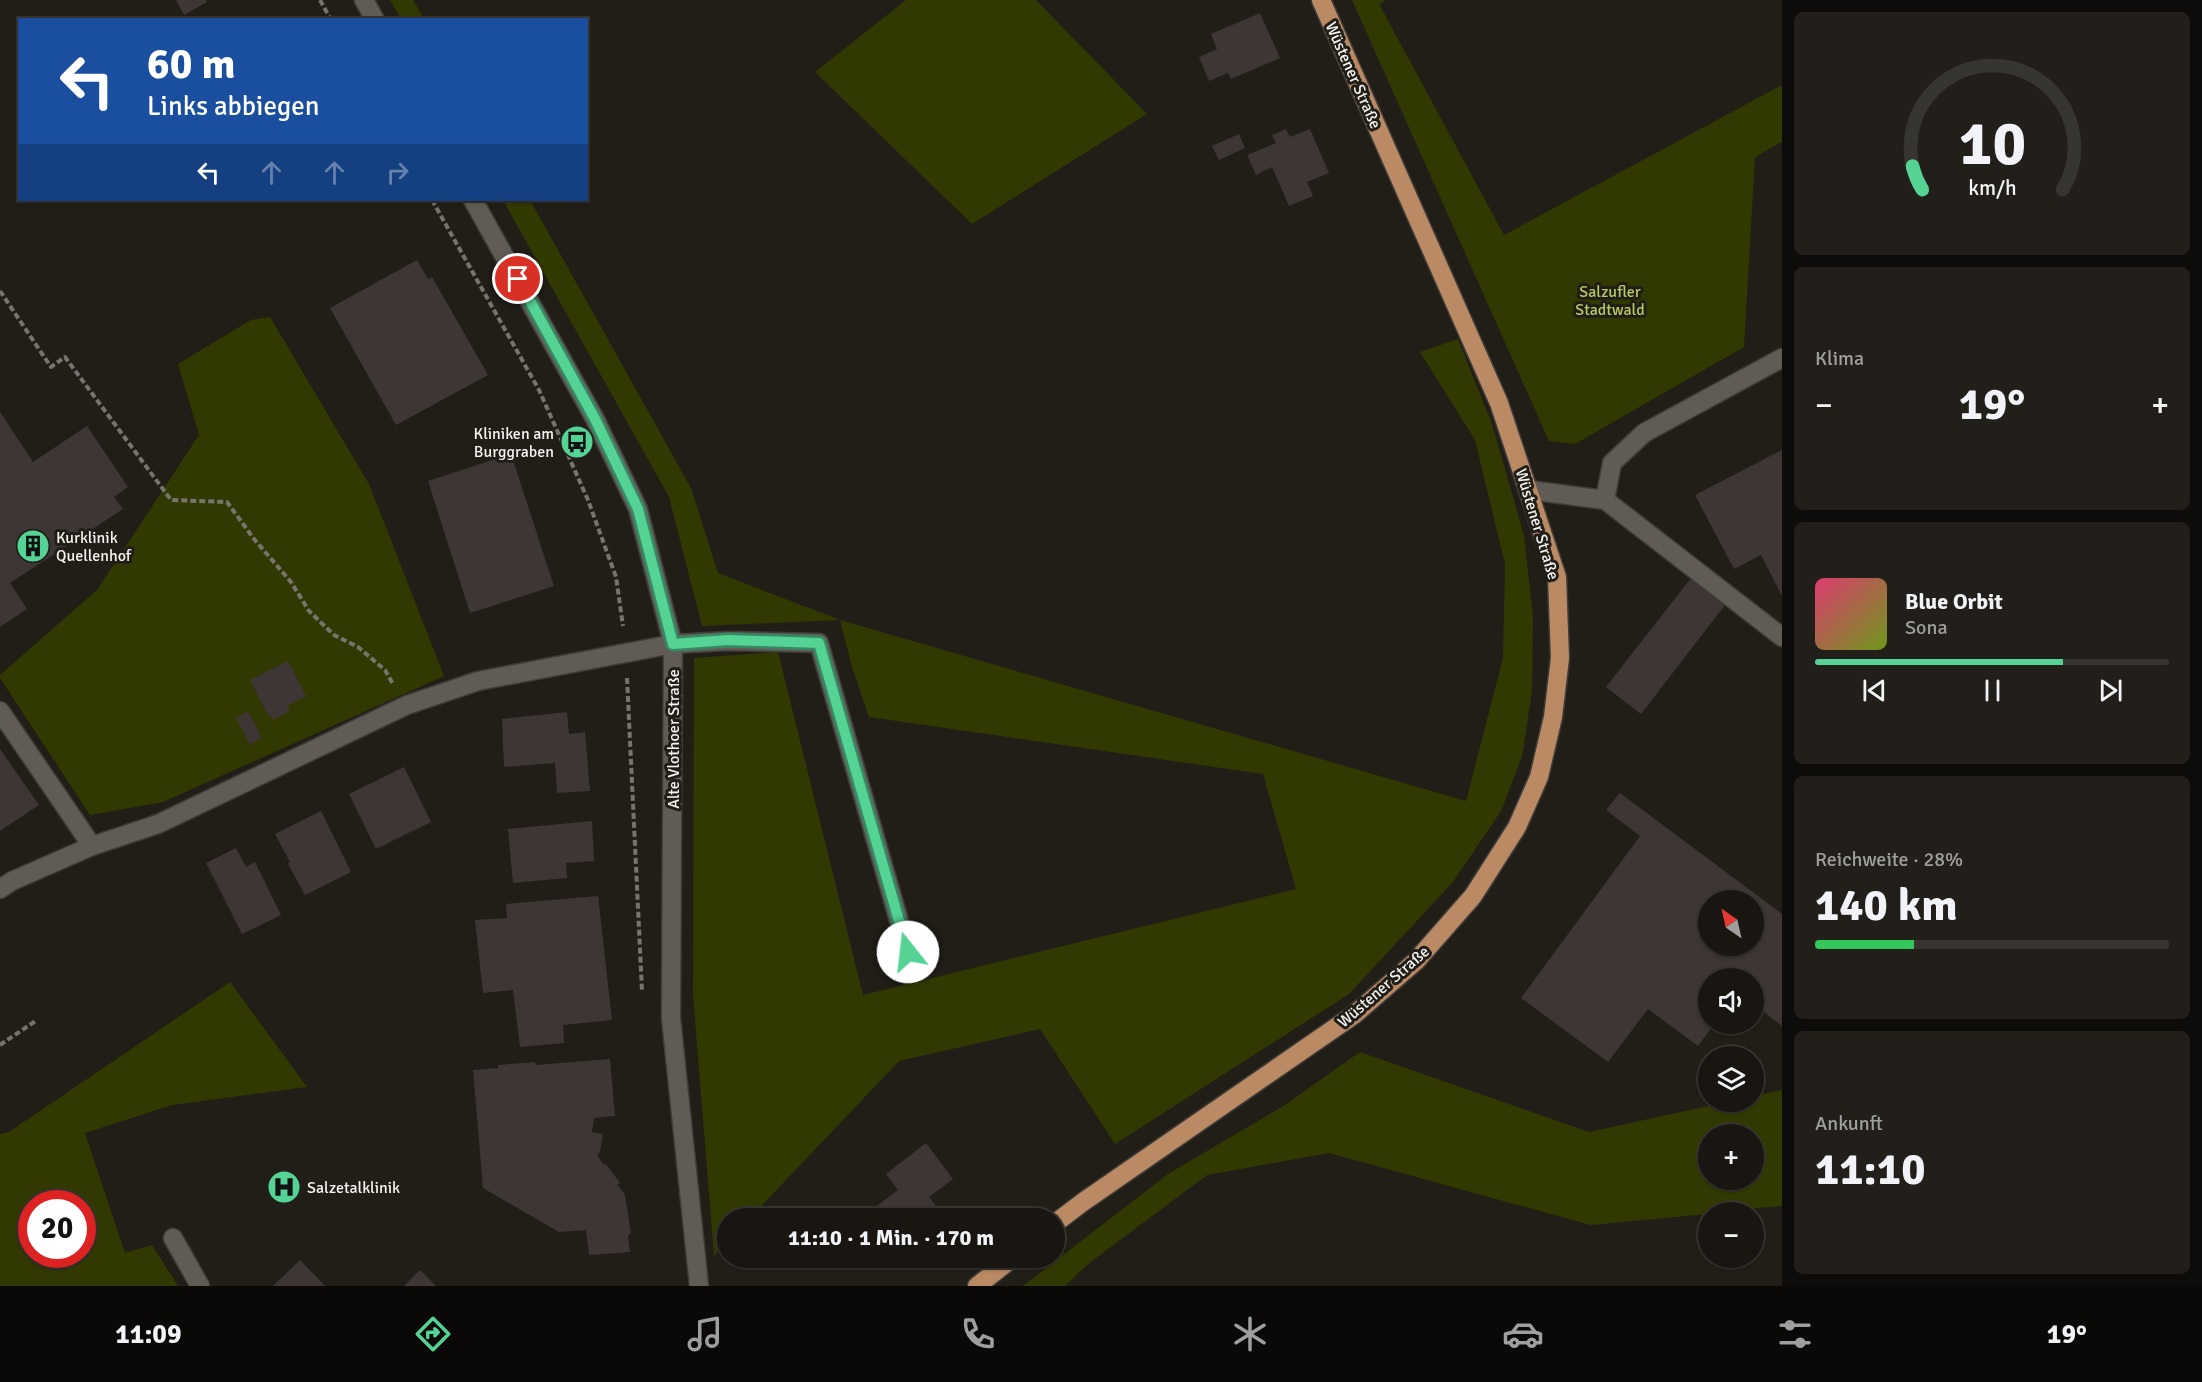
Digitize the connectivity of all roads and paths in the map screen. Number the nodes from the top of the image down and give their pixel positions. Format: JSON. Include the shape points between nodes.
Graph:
{"nodes":[{"id":1,"x":320,"y":0,"type":"edge"},
{"id":2,"x":364,"y":0,"type":"edge"},
{"id":3,"x":1321,"y":0,"type":"edge"},
{"id":4,"x":330,"y":18,"type":"edge"},
{"id":5,"x":374,"y":18,"type":"edge"},
{"id":6,"x":433,"y":201,"type":"edge"},
{"id":7,"x":474,"y":201,"type":"edge"},
{"id":8,"x":0,"y":291,"type":"edge"},
{"id":9,"x":1782,"y":358,"type":"edge"},
{"id":10,"x":1528,"y":490,"type":"junction"},
{"id":11,"x":1605,"y":500,"type":"junction"},
{"id":12,"x":1782,"y":637,"type":"edge"},
{"id":13,"x":673,"y":644,"type":"junction"},
{"id":14,"x":626,"y":652,"type":"junction"},
{"id":15,"x":407,"y":705,"type":"junction"},
{"id":16,"x":0,"y":711,"type":"edge"},
{"id":17,"x":92,"y":846,"type":"junction"},
{"id":18,"x":0,"y":889,"type":"edge"},
{"id":19,"x":908,"y":952,"type":"dead end"},
{"id":20,"x":671,"y":1018,"type":"junction"},
{"id":21,"x":37,"y":1020,"type":"dead end"},
{"id":22,"x":0,"y":1045,"type":"edge"},
{"id":23,"x":1065,"y":1216,"type":"edge"},
{"id":24,"x":173,"y":1238,"type":"dead end"},
{"id":25,"x":1000,"y":1268,"type":"edge"},
{"id":26,"x":200,"y":1286,"type":"edge"},
{"id":27,"x":699,"y":1286,"type":"edge"},
{"id":28,"x":977,"y":1286,"type":"edge"}],
"edges":[{"from":1,"to":4,"type":"path"},
{"from":2,"to":5,"type":"street"},
{"from":3,"to":10,"type":"main road","name":"Wüstener Straße","via":[[1499,403]]},
{"from":6,"to":14,"type":"path","via":[[539,390],[588,500],[616,577]]},
{"from":7,"to":13,"type":"street","name":"Alte Vlothoer Straße","via":[[595,419],[638,509]]},
{"from":8,"to":15,"type":"path","via":[[51,367],[65,357],[171,501],[227,502],[291,582],[309,611],[334,635],[358,647],[385,670]]},
{"from":9,"to":11,"type":"street","via":[[1644,433],[1612,463]]},
{"from":10,"to":11,"type":"street"},
{"from":10,"to":23,"type":"main road","name":"Wüstener Straße","via":[[1557,577],[1560,658],[1553,717],[1539,777],[1517,828],[1473,896],[1416,961],[1355,1014]]},
{"from":11,"to":12,"type":"street"},
{"from":13,"to":14,"type":"street"},
{"from":13,"to":19,"type":"street","via":[[728,640],[819,643]]},
{"from":13,"to":20,"type":"street","name":"Alte Vlothoer Straße"},
{"from":14,"to":15,"type":"street","via":[[478,681]]},
{"from":14,"to":20,"type":"path","via":[[643,1006]]},
{"from":15,"to":17,"type":"street","via":[[158,824]]},
{"from":16,"to":17,"type":"street"},
{"from":17,"to":18,"type":"street"},
{"from":20,"to":27,"type":"street","name":"Alte Vlothoer Straße"},
{"from":21,"to":22,"type":"path"},
{"from":24,"to":26,"type":"street"},
{"from":25,"to":28,"type":"main road"}]}
